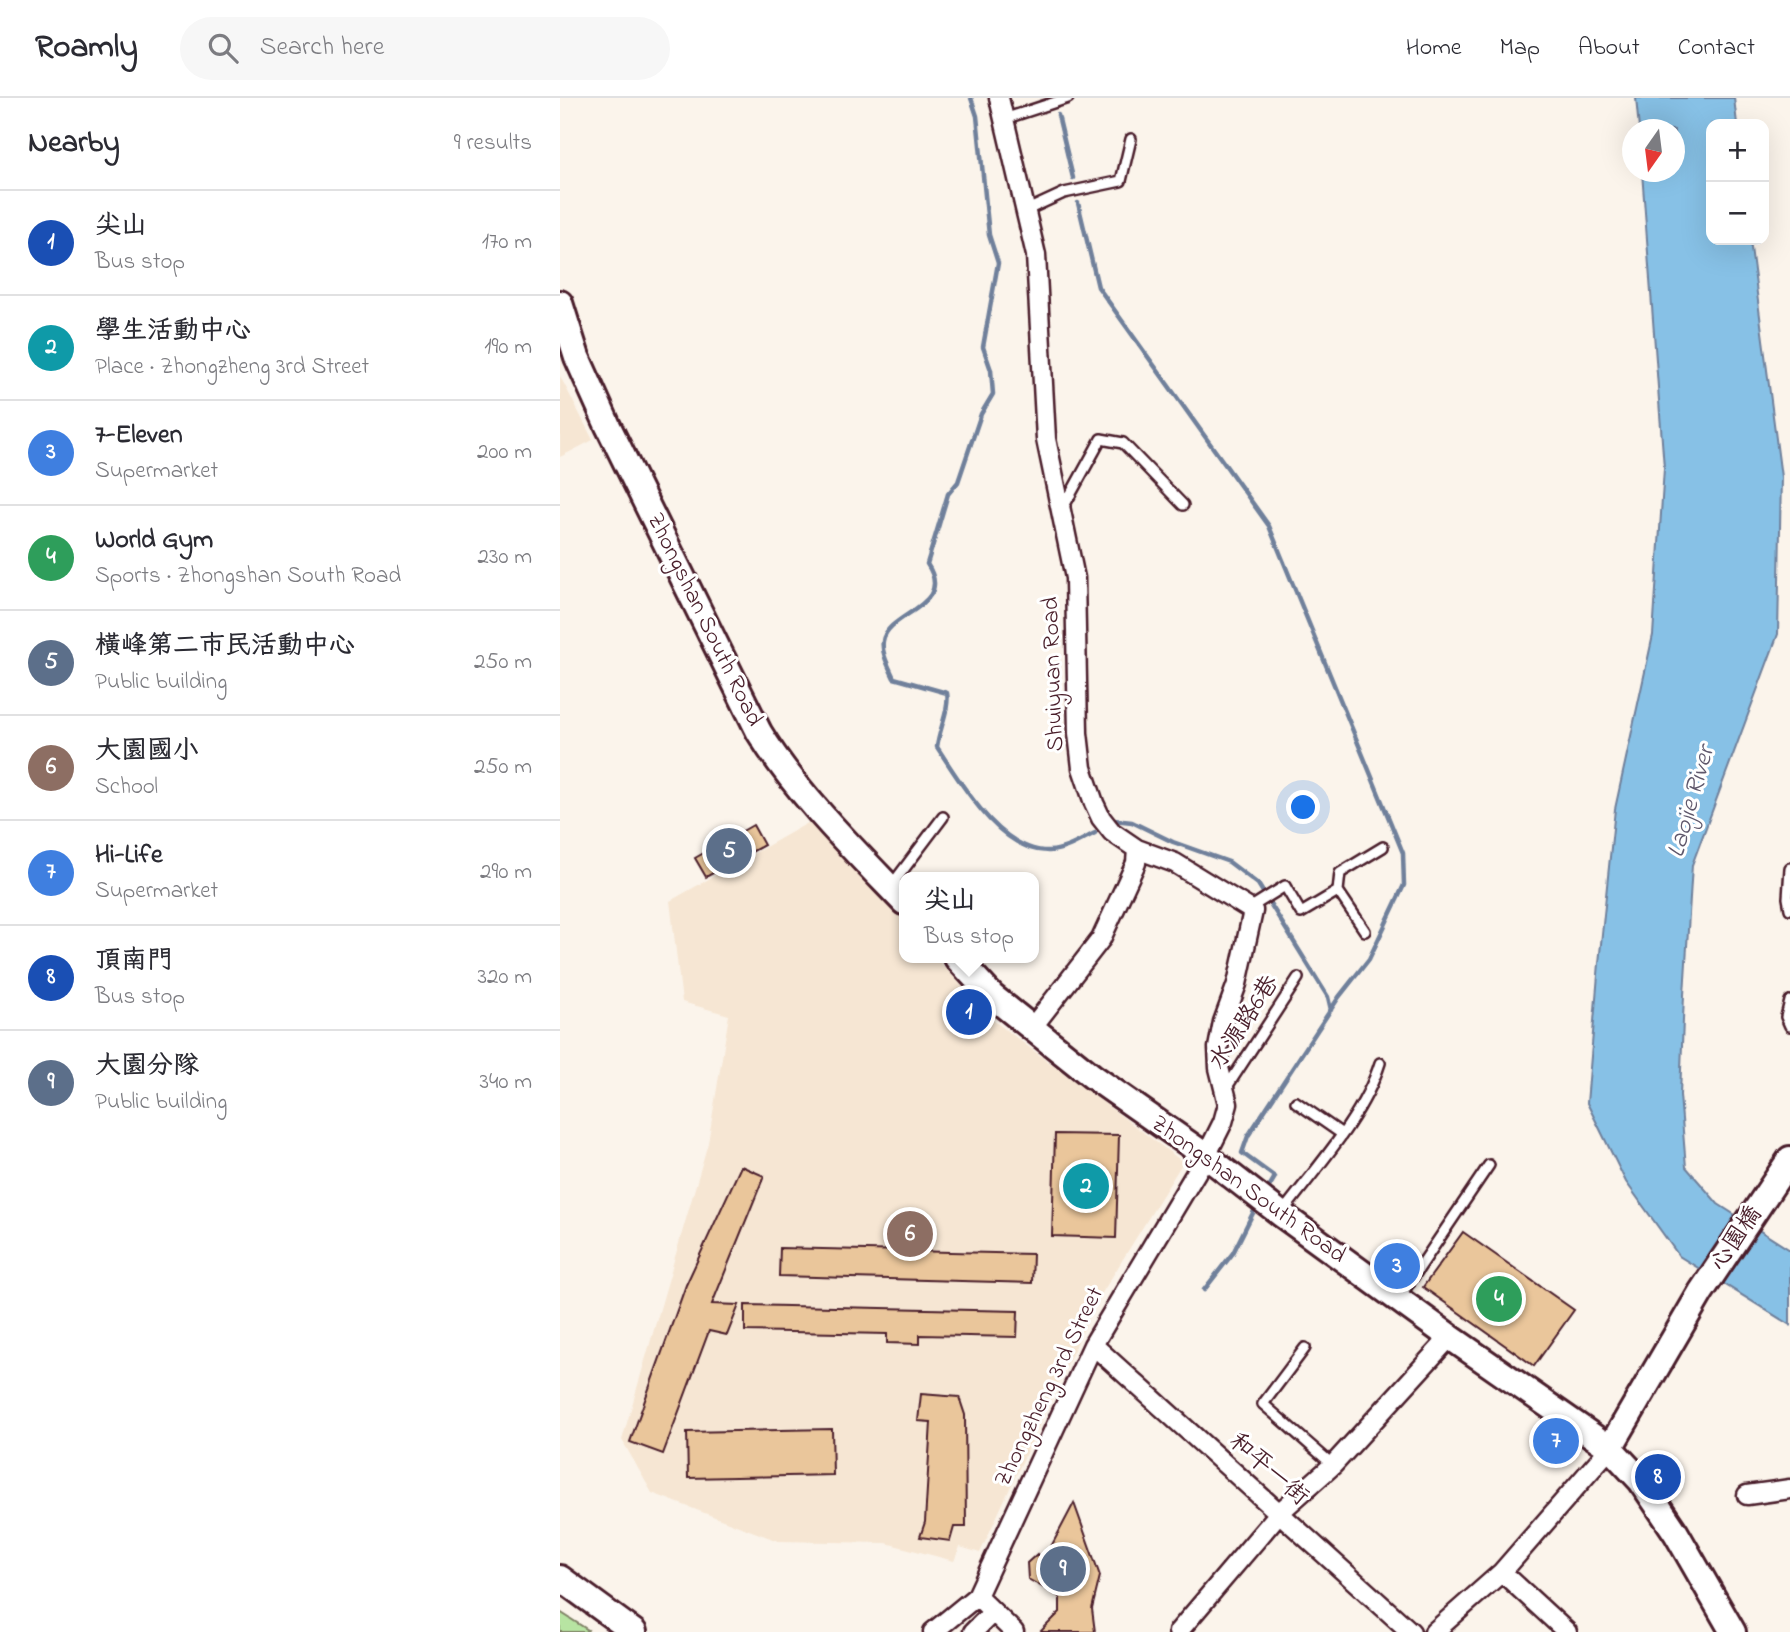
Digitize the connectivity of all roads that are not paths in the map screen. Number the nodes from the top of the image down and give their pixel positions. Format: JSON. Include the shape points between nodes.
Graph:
{"nodes":[{"id":1,"x":999,"y":98,"type":"edge"},
{"id":2,"x":1068,"y":98,"type":"edge"},
{"id":3,"x":1004,"y":118,"type":"junction"},
{"id":4,"x":1132,"y":139,"type":"dead end"},
{"id":5,"x":1025,"y":211,"type":"junction"},
{"id":6,"x":560,"y":303,"type":"edge"},
{"id":7,"x":1183,"y":505,"type":"dead end"},
{"id":8,"x":1061,"y":512,"type":"junction"},
{"id":9,"x":943,"y":817,"type":"dead end"},
{"id":10,"x":1383,"y":847,"type":"dead end"},
{"id":11,"x":1137,"y":849,"type":"junction"},
{"id":12,"x":1790,"y":869,"type":"edge"},
{"id":13,"x":911,"y":872,"type":"edge"},
{"id":14,"x":1338,"y":891,"type":"junction"},
{"id":15,"x":897,"y":895,"type":"edge"},
{"id":16,"x":1253,"y":906,"type":"junction"},
{"id":17,"x":1790,"y":909,"type":"edge"},
{"id":18,"x":1365,"y":931,"type":"dead end"},
{"id":19,"x":962,"y":963,"type":"edge"},
{"id":20,"x":1298,"y":978,"type":"dead end"},
{"id":21,"x":1790,"y":1001,"type":"edge"},
{"id":22,"x":1790,"y":1026,"type":"edge"},
{"id":23,"x":1031,"y":1029,"type":"junction"},
{"id":24,"x":1380,"y":1063,"type":"dead end"},
{"id":25,"x":1224,"y":1090,"type":"junction"},
{"id":26,"x":1296,"y":1102,"type":"dead end"},
{"id":27,"x":1342,"y":1134,"type":"junction"},
{"id":28,"x":1206,"y":1156,"type":"junction"},
{"id":29,"x":1790,"y":1159,"type":"edge"},
{"id":30,"x":1489,"y":1166,"type":"dead end"},
{"id":31,"x":1281,"y":1214,"type":"junction"},
{"id":32,"x":1399,"y":1300,"type":"junction"},
{"id":33,"x":1450,"y":1337,"type":"junction"},
{"id":34,"x":1093,"y":1345,"type":"junction"},
{"id":35,"x":1305,"y":1348,"type":"dead end"},
{"id":36,"x":1610,"y":1448,"type":"junction"},
{"id":37,"x":1333,"y":1465,"type":"junction"},
{"id":38,"x":1790,"y":1489,"type":"edge"},
{"id":39,"x":1747,"y":1495,"type":"dead end"},
{"id":40,"x":1280,"y":1512,"type":"junction"},
{"id":41,"x":1502,"y":1572,"type":"junction"},
{"id":42,"x":560,"y":1578,"type":"edge"},
{"id":43,"x":977,"y":1596,"type":"junction"},
{"id":44,"x":993,"y":1612,"type":"junction"},
{"id":45,"x":634,"y":1632,"type":"edge"},
{"id":46,"x":933,"y":1632,"type":"edge"},
{"id":47,"x":973,"y":1632,"type":"edge"},
{"id":48,"x":1014,"y":1632,"type":"edge"},
{"id":49,"x":1178,"y":1632,"type":"edge"},
{"id":50,"x":1411,"y":1632,"type":"edge"},
{"id":51,"x":1434,"y":1632,"type":"edge"},
{"id":52,"x":1567,"y":1632,"type":"edge"},
{"id":53,"x":1733,"y":1632,"type":"edge"}],
"edges":[{"from":1,"to":3,"type":"street","name":"Shuiyuan Road"},
{"from":2,"to":3,"type":"lane"},
{"from":3,"to":5,"type":"street","name":"Shuiyuan Road"},
{"from":4,"to":5,"type":"lane","via":[[1121,181],[1064,193]]},
{"from":5,"to":8,"type":"street","name":"Shuiyuan Road","via":[[1035,255],[1046,439]]},
{"from":6,"to":15,"type":"main road","name":"Zhongshan South Road","via":[[598,403],[759,732],[774,756]]},
{"from":7,"to":8,"type":"lane","via":[[1123,443],[1101,439]]},
{"from":8,"to":11,"type":"street","name":"Shuiyuan Road","via":[[1075,578],[1078,733],[1083,768],[1101,818]]},
{"from":9,"to":13,"type":"lane"},
{"from":10,"to":14,"type":"lane","via":[[1340,873]]},
{"from":11,"to":16,"type":"street","name":"Shuiyuan Road","via":[[1175,863]]},
{"from":11,"to":23,"type":"street","via":[[1136,863],[1101,939]]},
{"from":12,"to":17,"type":"lane"},
{"from":14,"to":16,"type":"lane","via":[[1301,913],[1285,886]]},
{"from":14,"to":18,"type":"lane"},
{"from":16,"to":25,"type":"street","via":[[1218,1048]]},
{"from":19,"to":23,"type":"main road","name":"Zhongshan South Road"},
{"from":20,"to":25,"type":"lane","name":"水源路6巷"},
{"from":21,"to":22,"type":"lane","via":[[1786,1017]]},
{"from":23,"to":28,"type":"main road","name":"Zhongshan South Road"},
{"from":24,"to":27,"type":"lane"},
{"from":25,"to":28,"type":"street","via":[[1228,1104]]},
{"from":26,"to":27,"type":"lane"},
{"from":27,"to":31,"type":"lane"},
{"from":28,"to":31,"type":"main road","name":"Zhongshan South Road"},
{"from":28,"to":34,"type":"street","name":"Zhongzheng 3rd Street"},
{"from":29,"to":36,"type":"main road","name":"心園橋","via":[[1702,1292]]},
{"from":30,"to":32,"type":"lane"},
{"from":31,"to":32,"type":"main road","name":"Zhongshan South Road"},
{"from":32,"to":33,"type":"main road","name":"Zhongshan South Road"},
{"from":33,"to":36,"type":"main road","name":"Zhongshan South Road"},
{"from":33,"to":37,"type":"street"},
{"from":34,"to":40,"type":"street","name":"和平一街"},
{"from":34,"to":43,"type":"street","name":"Zhongzheng 3rd Street"},
{"from":35,"to":37,"type":"lane","via":[[1263,1404]]},
{"from":36,"to":41,"type":"street"},
{"from":36,"to":53,"type":"main road","name":"Zhongshan South Road","via":[[1641,1481],[1676,1533]]},
{"from":37,"to":40,"type":"street"},
{"from":38,"to":39,"type":"street"},
{"from":40,"to":49,"type":"street"},
{"from":40,"to":50,"type":"street","name":"和平一街"},
{"from":41,"to":51,"type":"street"},
{"from":41,"to":52,"type":"street"},
{"from":42,"to":45,"type":"main road"},
{"from":43,"to":44,"type":"street"},
{"from":43,"to":46,"type":"street","name":"Zhongzheng 3rd Street"},
{"from":44,"to":47,"type":"street"},
{"from":44,"to":48,"type":"street"}]}
